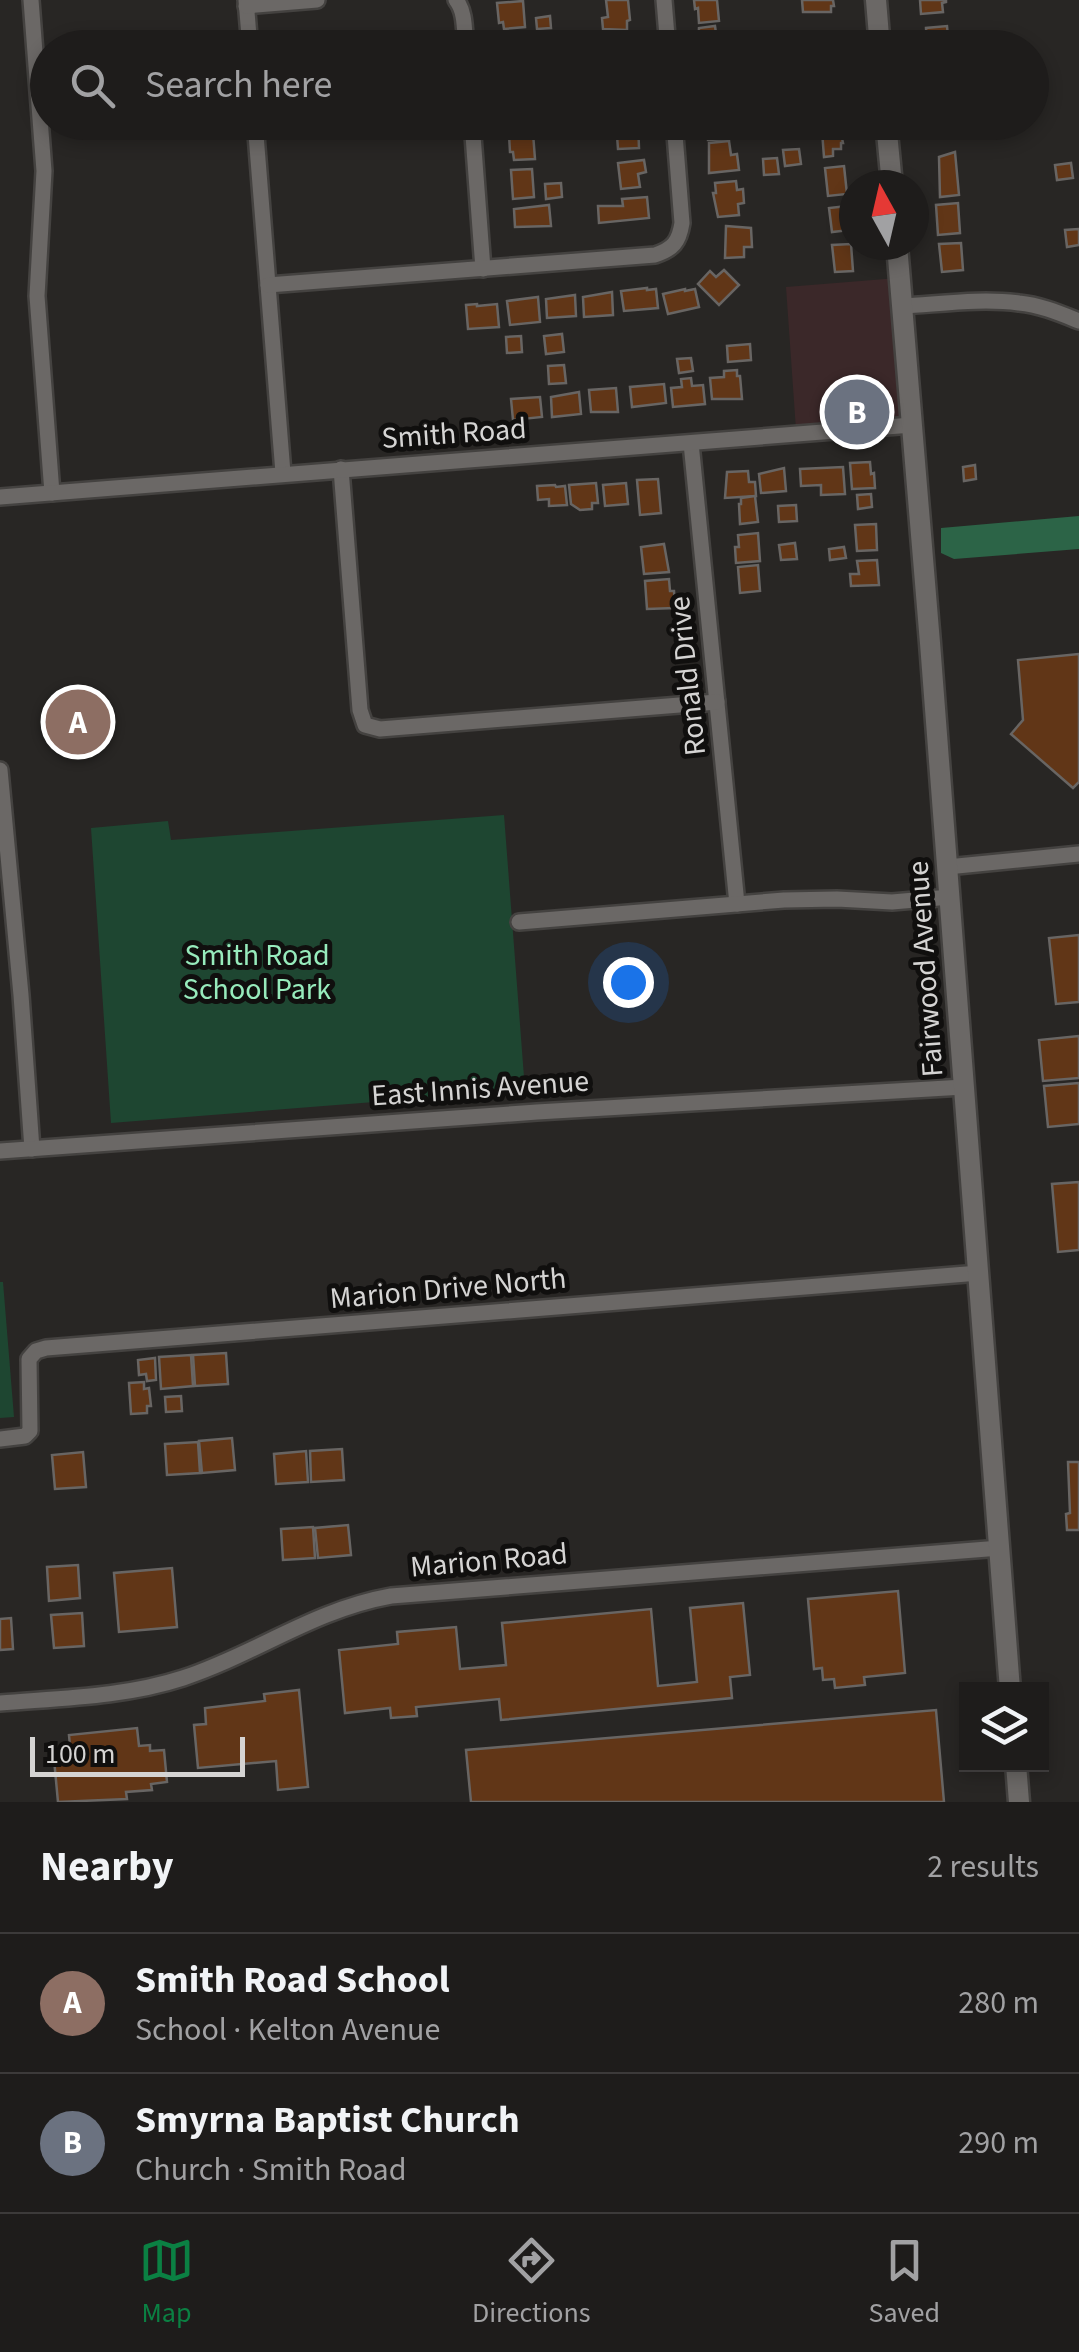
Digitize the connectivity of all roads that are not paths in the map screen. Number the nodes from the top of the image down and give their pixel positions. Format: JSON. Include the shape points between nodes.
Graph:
{"nodes":[{"id":1,"x":30,"y":0,"type":"edge"},
{"id":2,"x":318,"y":0,"type":"edge"},
{"id":3,"x":456,"y":0,"type":"edge"},
{"id":4,"x":664,"y":0,"type":"edge"},
{"id":5,"x":876,"y":0,"type":"edge"},
{"id":6,"x":246,"y":3,"type":"edge"},
{"id":7,"x":32,"y":30,"type":"edge"},
{"id":8,"x":248,"y":30,"type":"edge"},
{"id":9,"x":464,"y":30,"type":"edge"},
{"id":10,"x":666,"y":30,"type":"edge"},
{"id":11,"x":878,"y":30,"type":"edge"},
{"id":12,"x":41,"y":140,"type":"edge"},
{"id":13,"x":256,"y":140,"type":"edge"},
{"id":14,"x":473,"y":140,"type":"edge"},
{"id":15,"x":675,"y":140,"type":"edge"},
{"id":16,"x":888,"y":140,"type":"edge"},
{"id":17,"x":891,"y":170,"type":"edge"},
{"id":18,"x":898,"y":260,"type":"edge"},
{"id":19,"x":483,"y":268,"type":"junction"},
{"id":20,"x":268,"y":285,"type":"junction"},
{"id":21,"x":902,"y":306,"type":"junction"},
{"id":22,"x":1079,"y":321,"type":"edge"},
{"id":23,"x":912,"y":426,"type":"junction"},
{"id":24,"x":690,"y":444,"type":"junction"},
{"id":25,"x":340,"y":469,"type":"junction"},
{"id":26,"x":283,"y":473,"type":"junction"},
{"id":27,"x":52,"y":492,"type":"junction"},
{"id":28,"x":0,"y":497,"type":"edge"},
{"id":29,"x":717,"y":702,"type":"junction"},
{"id":30,"x":0,"y":770,"type":"edge"},
{"id":31,"x":1079,"y":854,"type":"edge"},
{"id":32,"x":948,"y":866,"type":"junction"},
{"id":33,"x":950,"y":898,"type":"junction"},
{"id":34,"x":737,"y":904,"type":"junction"},
{"id":35,"x":7,"y":922,"type":"edge"},
{"id":36,"x":519,"y":922,"type":"dead end"},
{"id":37,"x":964,"y":1087,"type":"junction"},
{"id":38,"x":32,"y":1149,"type":"junction"},
{"id":39,"x":0,"y":1152,"type":"edge"},
{"id":40,"x":979,"y":1273,"type":"junction"},
{"id":41,"x":0,"y":1440,"type":"edge"},
{"id":42,"x":1000,"y":1548,"type":"junction"},
{"id":43,"x":1009,"y":1682,"type":"edge"},
{"id":44,"x":0,"y":1703,"type":"edge"},
{"id":45,"x":1016,"y":1772,"type":"edge"},
{"id":46,"x":1018,"y":1802,"type":"edge"}],
"edges":[{"from":1,"to":7,"type":"street"},
{"from":2,"to":6,"type":"street"},
{"from":3,"to":9,"type":"street"},
{"from":4,"to":10,"type":"street"},
{"from":5,"to":11,"type":"street"},
{"from":6,"to":8,"type":"street"},
{"from":12,"to":27,"type":"street","via":[[37,296]]},
{"from":13,"to":20,"type":"street"},
{"from":14,"to":19,"type":"street"},
{"from":15,"to":19,"type":"street","via":[[682,223],[670,250]]},
{"from":16,"to":17,"type":"street"},
{"from":18,"to":21,"type":"street","name":"Fairwood Avenue"},
{"from":19,"to":20,"type":"street"},
{"from":20,"to":26,"type":"street"},
{"from":21,"to":22,"type":"street","via":[[1020,303]]},
{"from":21,"to":23,"type":"street","name":"Fairwood Avenue"},
{"from":23,"to":24,"type":"street","name":"Smith Road"},
{"from":23,"to":32,"type":"street","name":"Fairwood Avenue"},
{"from":24,"to":25,"type":"street","name":"Smith Road"},
{"from":24,"to":29,"type":"street","name":"Ronald Drive"},
{"from":25,"to":26,"type":"street","name":"Smith Road"},
{"from":25,"to":29,"type":"street","via":[[365,724],[380,729]]},
{"from":26,"to":27,"type":"street","name":"Smith Road"},
{"from":27,"to":28,"type":"street","name":"Smith Road"},
{"from":29,"to":34,"type":"street","name":"Ronald Drive"},
{"from":30,"to":35,"type":"street"},
{"from":31,"to":32,"type":"street"},
{"from":32,"to":33,"type":"street","name":"Fairwood Avenue"},
{"from":33,"to":34,"type":"street"},
{"from":33,"to":37,"type":"street","name":"Fairwood Avenue"},
{"from":34,"to":36,"type":"street"},
{"from":35,"to":38,"type":"street","via":[[22,995]]},
{"from":37,"to":38,"type":"street","name":"East Innis Avenue"},
{"from":37,"to":40,"type":"street","name":"Fairwood Avenue"},
{"from":38,"to":39,"type":"street","name":"East Innis Avenue"},
{"from":40,"to":41,"type":"street","name":"Marion Drive North","via":[[46,1348],[36,1351],[28,1369],[30,1430]]},
{"from":40,"to":42,"type":"street","name":"Fairwood Avenue"},
{"from":42,"to":43,"type":"street","name":"Fairwood Avenue"},
{"from":42,"to":44,"type":"street","name":"Marion Road","via":[[391,1596],[317,1617],[160,1685]]},
{"from":45,"to":46,"type":"street"}]}
